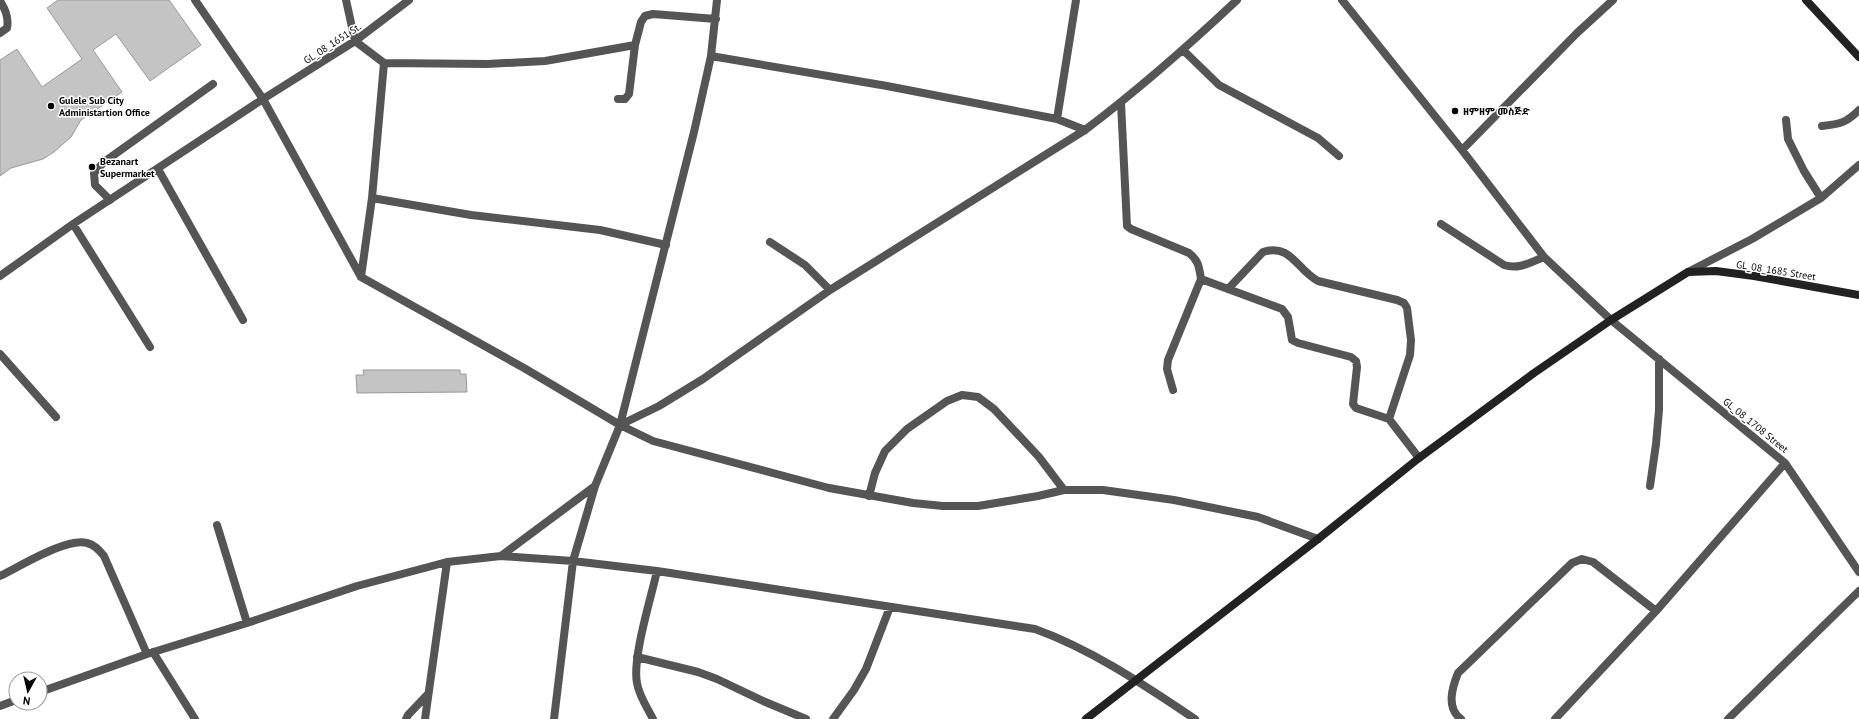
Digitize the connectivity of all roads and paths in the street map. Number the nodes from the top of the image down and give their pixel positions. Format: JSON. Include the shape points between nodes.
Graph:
{"nodes":[{"id":1,"x":195,"y":0,"type":"edge"},
{"id":2,"x":346,"y":0,"type":"edge"},
{"id":3,"x":408,"y":0,"type":"edge"},
{"id":4,"x":717,"y":0,"type":"edge"},
{"id":5,"x":1076,"y":0,"type":"edge"},
{"id":6,"x":1236,"y":0,"type":"edge"},
{"id":7,"x":1342,"y":0,"type":"edge"},
{"id":8,"x":1613,"y":0,"type":"edge"},
{"id":9,"x":1806,"y":0,"type":"edge"},
{"id":10,"x":0,"y":1,"type":"edge"},
{"id":11,"x":716,"y":19,"type":"junction"},
{"id":12,"x":0,"y":33,"type":"edge"},
{"id":13,"x":355,"y":41,"type":"junction"},
{"id":14,"x":635,"y":45,"type":"junction"},
{"id":15,"x":1183,"y":50,"type":"junction"},
{"id":16,"x":711,"y":56,"type":"junction"},
{"id":17,"x":1859,"y":57,"type":"edge"},
{"id":18,"x":384,"y":63,"type":"junction"},
{"id":19,"x":213,"y":84,"type":"dead end"},
{"id":20,"x":263,"y":99,"type":"junction"},
{"id":21,"x":618,"y":99,"type":"dead end"},
{"id":22,"x":1121,"y":103,"type":"junction"},
{"id":23,"x":1859,"y":110,"type":"edge"},
{"id":24,"x":1057,"y":119,"type":"junction"},
{"id":25,"x":1786,"y":120,"type":"dead end"},
{"id":26,"x":1822,"y":126,"type":"dead end"},
{"id":27,"x":1085,"y":130,"type":"junction"},
{"id":28,"x":1462,"y":150,"type":"junction"},
{"id":29,"x":1339,"y":156,"type":"dead end"},
{"id":30,"x":1859,"y":165,"type":"edge"},
{"id":31,"x":158,"y":169,"type":"junction"},
{"id":32,"x":372,"y":198,"type":"junction"},
{"id":33,"x":1821,"y":198,"type":"junction"},
{"id":34,"x":110,"y":200,"type":"junction"},
{"id":35,"x":73,"y":224,"type":"junction"},
{"id":36,"x":1441,"y":224,"type":"dead end"},
{"id":37,"x":770,"y":242,"type":"dead end"},
{"id":38,"x":666,"y":245,"type":"junction"},
{"id":39,"x":1544,"y":257,"type":"junction"},
{"id":40,"x":1688,"y":272,"type":"junction"},
{"id":41,"x":0,"y":276,"type":"edge"},
{"id":42,"x":361,"y":277,"type":"junction"},
{"id":43,"x":1201,"y":280,"type":"junction"},
{"id":44,"x":1228,"y":289,"type":"junction"},
{"id":45,"x":830,"y":290,"type":"junction"},
{"id":46,"x":1859,"y":295,"type":"edge"},
{"id":47,"x":243,"y":320,"type":"dead end"},
{"id":48,"x":1611,"y":320,"type":"junction"},
{"id":49,"x":150,"y":347,"type":"dead end"},
{"id":50,"x":0,"y":354,"type":"edge"},
{"id":51,"x":1659,"y":359,"type":"junction"},
{"id":52,"x":1173,"y":390,"type":"dead end"},
{"id":53,"x":56,"y":417,"type":"dead end"},
{"id":54,"x":1389,"y":419,"type":"junction"},
{"id":55,"x":620,"y":425,"type":"junction"},
{"id":56,"x":1419,"y":458,"type":"junction"},
{"id":57,"x":1785,"y":463,"type":"junction"},
{"id":58,"x":595,"y":486,"type":"junction"},
{"id":59,"x":1650,"y":486,"type":"dead end"},
{"id":60,"x":1064,"y":490,"type":"junction"},
{"id":61,"x":869,"y":496,"type":"junction"},
{"id":62,"x":217,"y":525,"type":"dead end"},
{"id":63,"x":1318,"y":540,"type":"junction"},
{"id":64,"x":501,"y":556,"type":"junction"},
{"id":65,"x":573,"y":561,"type":"junction"},
{"id":66,"x":447,"y":562,"type":"junction"},
{"id":67,"x":657,"y":571,"type":"junction"},
{"id":68,"x":1859,"y":572,"type":"edge"},
{"id":69,"x":0,"y":576,"type":"edge"},
{"id":70,"x":1859,"y":591,"type":"edge"},
{"id":71,"x":890,"y":607,"type":"junction"},
{"id":72,"x":1656,"y":611,"type":"junction"},
{"id":73,"x":247,"y":623,"type":"junction"},
{"id":74,"x":150,"y":653,"type":"junction"},
{"id":75,"x":637,"y":657,"type":"junction"},
{"id":76,"x":1136,"y":679,"type":"junction"},
{"id":77,"x":48,"y":689,"type":"edge"},
{"id":78,"x":428,"y":694,"type":"junction"},
{"id":79,"x":1730,"y":718,"type":"edge"},
{"id":80,"x":195,"y":719,"type":"edge"},
{"id":81,"x":406,"y":719,"type":"edge"},
{"id":82,"x":425,"y":719,"type":"edge"},
{"id":83,"x":554,"y":719,"type":"edge"},
{"id":84,"x":653,"y":719,"type":"edge"},
{"id":85,"x":806,"y":719,"type":"edge"},
{"id":86,"x":832,"y":719,"type":"edge"},
{"id":87,"x":1086,"y":719,"type":"edge"},
{"id":88,"x":1195,"y":719,"type":"edge"},
{"id":89,"x":1461,"y":719,"type":"edge"},
{"id":90,"x":1555,"y":719,"type":"edge"}],
"edges":[{"from":1,"to":20,"type":"street"},
{"from":2,"to":13,"type":"street"},
{"from":3,"to":13,"type":"street","name":"GL_08_1651 St."},
{"from":4,"to":11,"type":"street"},
{"from":5,"to":24,"type":"street"},
{"from":6,"to":15,"type":"street"},
{"from":7,"to":28,"type":"street","name":"GL_08_1708 Street"},
{"from":8,"to":28,"type":"street"},
{"from":9,"to":17,"type":"main road"},
{"from":10,"to":12,"type":"street","via":[[8,20],[7,28]]},
{"from":11,"to":14,"type":"street","via":[[653,14],[645,16]]},
{"from":11,"to":16,"type":"street"},
{"from":13,"to":18,"type":"street"},
{"from":13,"to":20,"type":"street","name":"GL_08_1651 St."},
{"from":14,"to":18,"type":"street","via":[[545,61],[487,64]]},
{"from":14,"to":21,"type":"street","via":[[629,94],[625,99]]},
{"from":15,"to":22,"type":"street"},
{"from":15,"to":29,"type":"street","via":[[1219,85],[1318,138]]},
{"from":16,"to":24,"type":"street","via":[[887,86]]},
{"from":16,"to":38,"type":"street"},
{"from":18,"to":32,"type":"street"},
{"from":19,"to":34,"type":"street","via":[[104,162],[94,173],[95,185]]},
{"from":20,"to":31,"type":"street","name":"GL_08_1651 St."},
{"from":20,"to":42,"type":"street"},
{"from":22,"to":27,"type":"street"},
{"from":22,"to":43,"type":"street","via":[[1127,226],[1189,253],[1196,259]]},
{"from":23,"to":26,"type":"street","via":[[1850,120]]},
{"from":24,"to":27,"type":"street"},
{"from":25,"to":33,"type":"street","via":[[1788,139]]},
{"from":27,"to":45,"type":"street"},
{"from":28,"to":39,"type":"street","name":"GL_08_1708 Street"},
{"from":30,"to":33,"type":"street"},
{"from":31,"to":34,"type":"street","name":"GL_08_1651 St."},
{"from":31,"to":47,"type":"street"},
{"from":32,"to":38,"type":"street","via":[[471,215],[600,230]]},
{"from":32,"to":42,"type":"street"},
{"from":33,"to":40,"type":"street","via":[[1752,239]]},
{"from":34,"to":35,"type":"street","name":"GL_08_1651 St."},
{"from":35,"to":41,"type":"street","name":"GL_08_1651 St."},
{"from":35,"to":49,"type":"street"},
{"from":36,"to":39,"type":"street","via":[[1504,265],[1519,267]]},
{"from":37,"to":45,"type":"street","via":[[805,265]]},
{"from":38,"to":55,"type":"street"},
{"from":39,"to":48,"type":"street","name":"GL_08_1708 Street"},
{"from":40,"to":46,"type":"main road","name":"GL_08_1685 Street","via":[[1716,271],[1754,276]]},
{"from":40,"to":48,"type":"main road"},
{"from":42,"to":55,"type":"street"},
{"from":43,"to":44,"type":"street"},
{"from":43,"to":52,"type":"street","via":[[1168,360],[1167,369]]},
{"from":44,"to":54,"type":"street","via":[[1286,312],[1292,340],[1351,357],[1356,361],[1353,404],[1356,408]]},
{"from":44,"to":54,"type":"street","via":[[1263,252],[1271,249],[1287,253],[1310,277],[1318,281],[1404,303],[1408,315],[1410,355]]},
{"from":45,"to":55,"type":"street","via":[[702,379],[659,406]]},
{"from":48,"to":51,"type":"street","name":"GL_08_1708 Street"},
{"from":48,"to":56,"type":"main road"},
{"from":50,"to":53,"type":"street"},
{"from":51,"to":57,"type":"street","name":"GL_08_1708 Street"},
{"from":51,"to":59,"type":"street","via":[[1659,410]]},
{"from":54,"to":56,"type":"street"},
{"from":55,"to":58,"type":"street"},
{"from":55,"to":61,"type":"street","via":[[652,441],[776,475]]},
{"from":56,"to":63,"type":"main road"},
{"from":57,"to":68,"type":"street","name":"GL_08_1708 Street"},
{"from":57,"to":72,"type":"street"},
{"from":58,"to":64,"type":"street"},
{"from":58,"to":65,"type":"street"},
{"from":60,"to":61,"type":"street","via":[[978,506],[936,505]]},
{"from":60,"to":61,"type":"street","via":[[1039,457],[994,409],[978,398],[962,395],[947,401],[907,429],[885,451],[875,473]]},
{"from":60,"to":63,"type":"street","via":[[1103,490],[1174,500],[1258,517]]},
{"from":62,"to":73,"type":"street"},
{"from":63,"to":76,"type":"main road"},
{"from":64,"to":65,"type":"street"},
{"from":64,"to":66,"type":"street"},
{"from":65,"to":67,"type":"street"},
{"from":65,"to":83,"type":"street"},
{"from":66,"to":73,"type":"street","via":[[357,586]]},
{"from":66,"to":78,"type":"street"},
{"from":67,"to":71,"type":"street"},
{"from":67,"to":75,"type":"street"},
{"from":69,"to":74,"type":"street","via":[[70,544],[86,543],[96,547],[104,556]]},
{"from":70,"to":79,"type":"street"},
{"from":71,"to":76,"type":"street","via":[[1035,630],[1064,640]]},
{"from":71,"to":86,"type":"street","via":[[866,669]]},
{"from":72,"to":89,"type":"street","via":[[1593,562],[1582,559],[1572,563],[1458,673],[1454,684],[1452,708]]},
{"from":72,"to":90,"type":"street"},
{"from":73,"to":74,"type":"street"},
{"from":74,"to":77,"type":"street"},
{"from":74,"to":80,"type":"street"},
{"from":75,"to":84,"type":"street","via":[[637,684]]},
{"from":75,"to":85,"type":"street","via":[[698,672]]},
{"from":76,"to":87,"type":"main road"},
{"from":76,"to":88,"type":"street"},
{"from":78,"to":81,"type":"street"},
{"from":78,"to":82,"type":"street"}]}
